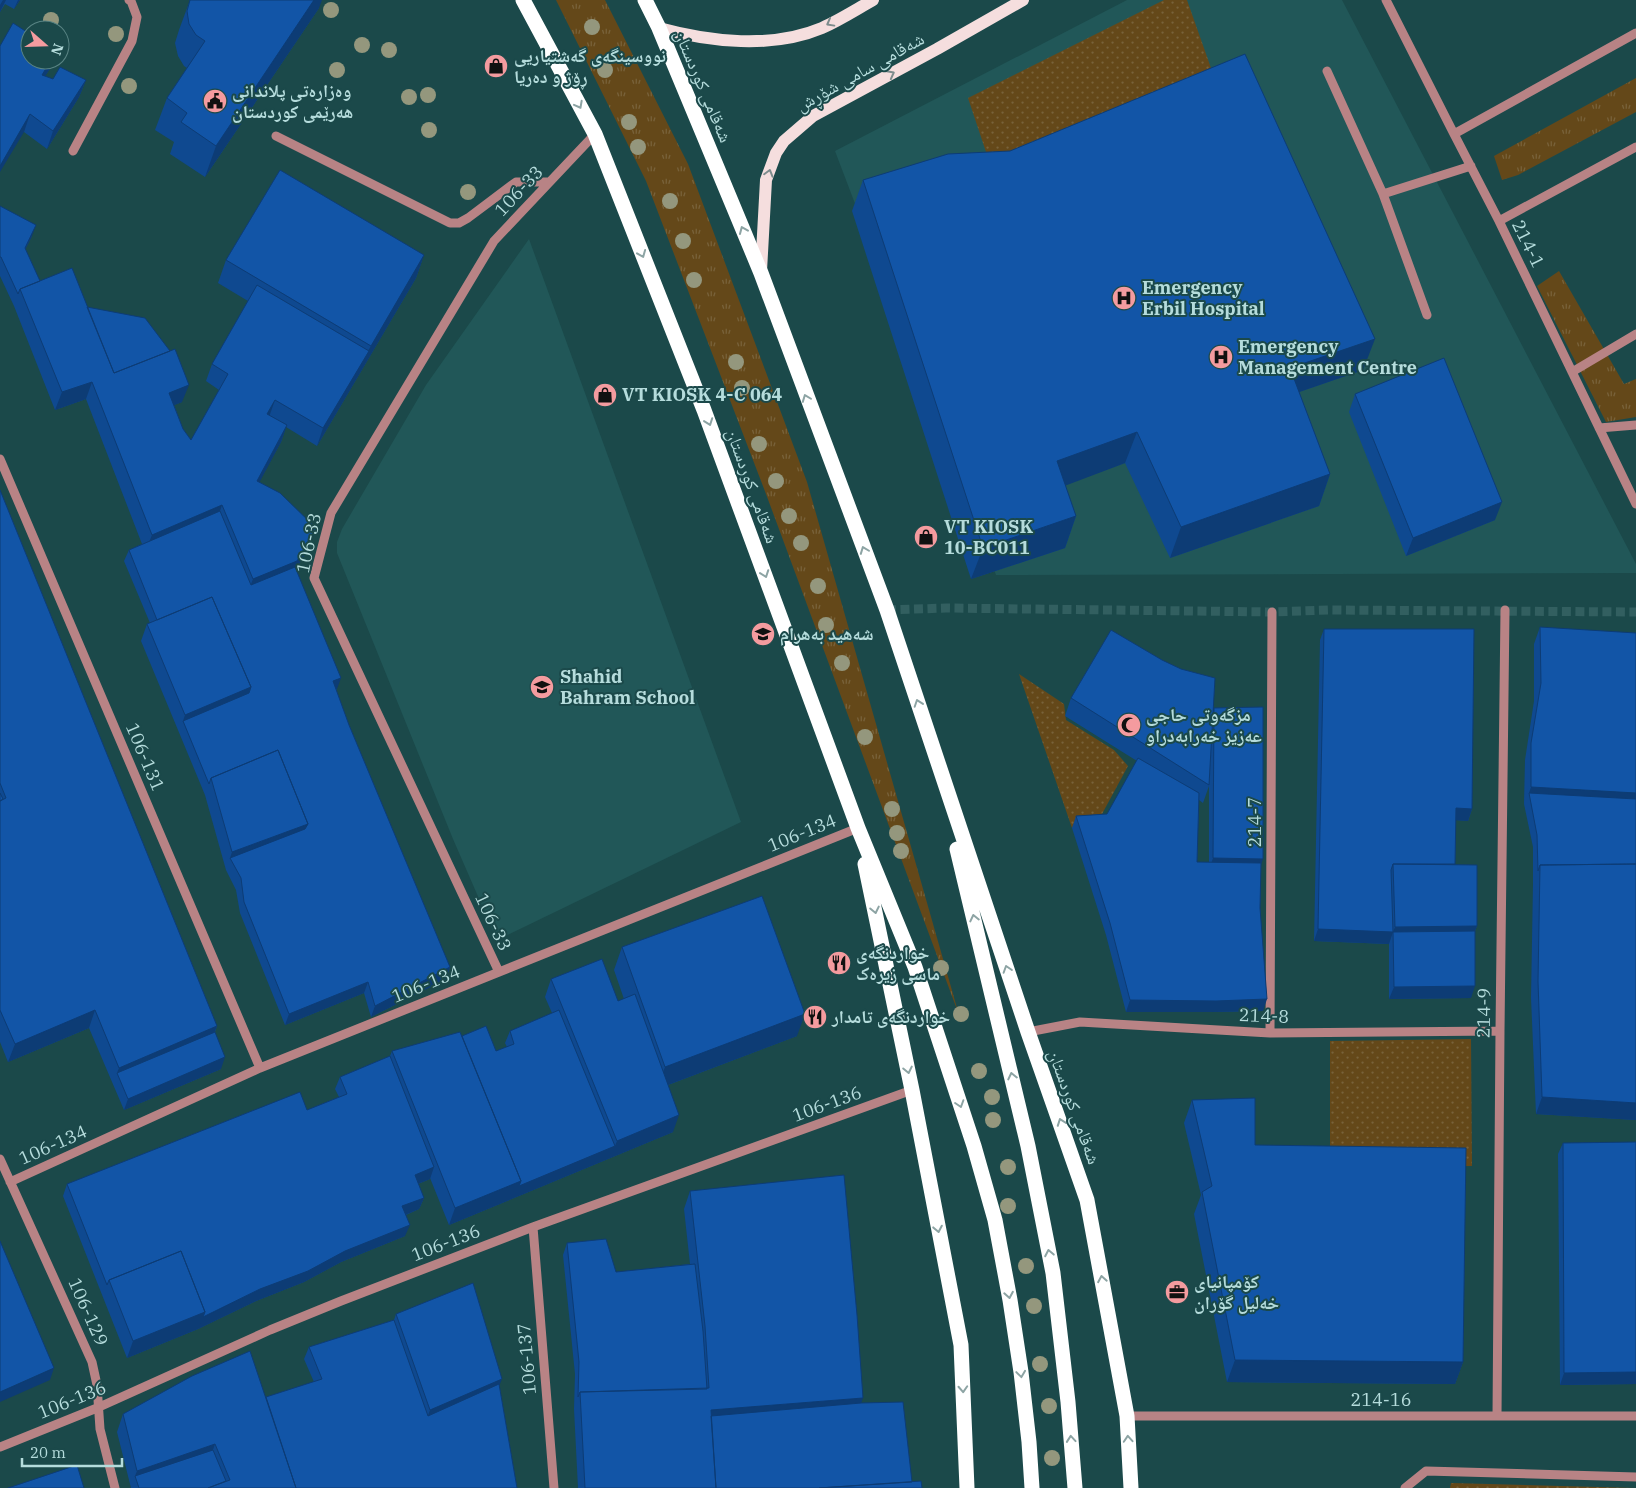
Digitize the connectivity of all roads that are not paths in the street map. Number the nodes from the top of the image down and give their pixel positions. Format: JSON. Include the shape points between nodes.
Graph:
{"nodes":[{"id":1,"x":129,"y":0,"type":"edge"},
{"id":2,"x":523,"y":0,"type":"edge"},
{"id":3,"x":645,"y":0,"type":"edge"},
{"id":4,"x":873,"y":0,"type":"edge"},
{"id":5,"x":1023,"y":0,"type":"edge"},
{"id":6,"x":1386,"y":0,"type":"edge"},
{"id":7,"x":659,"y":28,"type":"junction"},
{"id":8,"x":1636,"y":33,"type":"edge"},
{"id":9,"x":1327,"y":72,"type":"dead end"},
{"id":10,"x":594,"y":134,"type":"junction"},
{"id":11,"x":1454,"y":134,"type":"junction"},
{"id":12,"x":276,"y":136,"type":"dead end"},
{"id":13,"x":1636,"y":147,"type":"edge"},
{"id":14,"x":74,"y":151,"type":"dead end"},
{"id":15,"x":1471,"y":166,"type":"junction"},
{"id":16,"x":549,"y":182,"type":"junction"},
{"id":17,"x":1383,"y":194,"type":"junction"},
{"id":18,"x":1499,"y":221,"type":"junction"},
{"id":19,"x":761,"y":273,"type":"junction"},
{"id":20,"x":1427,"y":315,"type":"dead end"},
{"id":21,"x":1636,"y":334,"type":"edge"},
{"id":22,"x":1572,"y":372,"type":"junction"},
{"id":23,"x":1636,"y":425,"type":"edge"},
{"id":24,"x":1599,"y":428,"type":"junction"},
{"id":25,"x":0,"y":459,"type":"edge"},
{"id":26,"x":1636,"y":504,"type":"edge"},
{"id":27,"x":1505,"y":610,"type":"dead end"},
{"id":28,"x":1272,"y":612,"type":"dead end"},
{"id":29,"x":934,"y":750,"type":"junction"},
{"id":30,"x":858,"y":828,"type":"junction"},
{"id":31,"x":499,"y":972,"type":"junction"},
{"id":32,"x":1500,"y":1031,"type":"junction"},
{"id":33,"x":1028,"y":1032,"type":"junction"},
{"id":34,"x":1270,"y":1033,"type":"junction"},
{"id":35,"x":260,"y":1068,"type":"junction"},
{"id":36,"x":912,"y":1090,"type":"junction"},
{"id":37,"x":0,"y":1159,"type":"edge"},
{"id":38,"x":10,"y":1182,"type":"junction"},
{"id":39,"x":533,"y":1227,"type":"junction"},
{"id":40,"x":97,"y":1408,"type":"junction"},
{"id":41,"x":1127,"y":1416,"type":"junction"},
{"id":42,"x":1497,"y":1416,"type":"junction"},
{"id":43,"x":1636,"y":1416,"type":"edge"},
{"id":44,"x":0,"y":1447,"type":"edge"},
{"id":45,"x":1636,"y":1477,"type":"edge"},
{"id":46,"x":115,"y":1488,"type":"edge"},
{"id":47,"x":554,"y":1488,"type":"edge"},
{"id":48,"x":967,"y":1488,"type":"edge"},
{"id":49,"x":1032,"y":1488,"type":"edge"},
{"id":50,"x":1075,"y":1488,"type":"edge"},
{"id":51,"x":1131,"y":1488,"type":"edge"},
{"id":52,"x":1405,"y":1488,"type":"edge"}],
"edges":[{"from":1,"to":14,"type":"street","via":[[137,17],[132,41]]},
{"from":2,"to":10,"type":"highway","name":"شەقامی کوردستان","one_way":true},
{"from":3,"to":7,"type":"highway","name":"شەقامی کوردستان"},
{"from":4,"to":7,"type":"main road","one_way":true,"via":[[822,28],[790,37],[721,41]]},
{"from":19,"to":5,"type":"main road","name":"شەقامی سامی شۆڕش","one_way":true,"via":[[766,180],[784,141],[813,116]]},
{"from":6,"to":11,"type":"street","name":"214-1"},
{"from":19,"to":7,"type":"highway","name":"شەقامی کوردستان","one_way":true},
{"from":8,"to":11,"type":"street"},
{"from":9,"to":17,"type":"street"},
{"from":10,"to":16,"type":"street","name":"106-33"},
{"from":10,"to":30,"type":"highway","name":"شەقامی کوردستان","one_way":true,"via":[[704,410]]},
{"from":11,"to":15,"type":"street","name":"214-1"},
{"from":12,"to":16,"type":"street","via":[[450,223],[468,218],[516,182]]},
{"from":13,"to":18,"type":"street"},
{"from":15,"to":17,"type":"street"},
{"from":15,"to":18,"type":"street","name":"214-1"},
{"from":16,"to":31,"type":"street","name":"106-33","via":[[494,241],[331,513],[314,578]]},
{"from":17,"to":20,"type":"street"},
{"from":18,"to":22,"type":"street","name":"214-1"},
{"from":29,"to":19,"type":"highway","name":"شەقامی کوردستان","one_way":true,"via":[[887,610]]},
{"from":21,"to":22,"type":"street"},
{"from":22,"to":24,"type":"street","name":"214-1"},
{"from":23,"to":24,"type":"street"},
{"from":24,"to":26,"type":"street","name":"214-1"},
{"from":25,"to":35,"type":"street","name":"106-131"},
{"from":27,"to":32,"type":"street","name":"214-9"},
{"from":28,"to":34,"type":"street","name":"214-7"},
{"from":33,"to":29,"type":"highway","name":"شەقامی کوردستان","one_way":true},
{"from":50,"to":29,"type":"highway","name":"شەقامی کوردستان","one_way":true,"via":[[1053,1273],[1028,1146]]},
{"from":30,"to":31,"type":"street","name":"106-134"},
{"from":30,"to":36,"type":"highway","name":"شەقامی کوردستان","one_way":true},
{"from":30,"to":49,"type":"highway","name":"شەقامی کوردستان","one_way":true,"via":[[915,967],[995,1220],[1014,1326],[1030,1442]]},
{"from":31,"to":35,"type":"street","name":"106-134"},
{"from":32,"to":34,"type":"street","name":"214-8"},
{"from":32,"to":42,"type":"street","name":"214-9"},
{"from":33,"to":34,"type":"street","name":"214-8","via":[[1080,1022]]},
{"from":41,"to":33,"type":"highway","name":"شەقامی کوردستان","one_way":true,"via":[[1087,1200]]},
{"from":35,"to":38,"type":"street","name":"106-134"},
{"from":36,"to":39,"type":"street","name":"106-136"},
{"from":36,"to":48,"type":"highway","name":"شەقامی کوردستان","one_way":true,"via":[[960,1345]]},
{"from":37,"to":38,"type":"street","name":"106-129"},
{"from":38,"to":40,"type":"street","name":"106-129","via":[[92,1362]]},
{"from":39,"to":40,"type":"street","name":"106-136","via":[[332,1305]]},
{"from":39,"to":47,"type":"street","name":"106-137"},
{"from":40,"to":44,"type":"street","name":"106-136"},
{"from":40,"to":46,"type":"street","name":"106-129"},
{"from":41,"to":42,"type":"street","name":"214-16"},
{"from":51,"to":41,"type":"highway","name":"شەقامی کوردستان","one_way":true},
{"from":42,"to":43,"type":"street","name":"214-16"},
{"from":45,"to":52,"type":"street","via":[[1426,1471]]}]}
